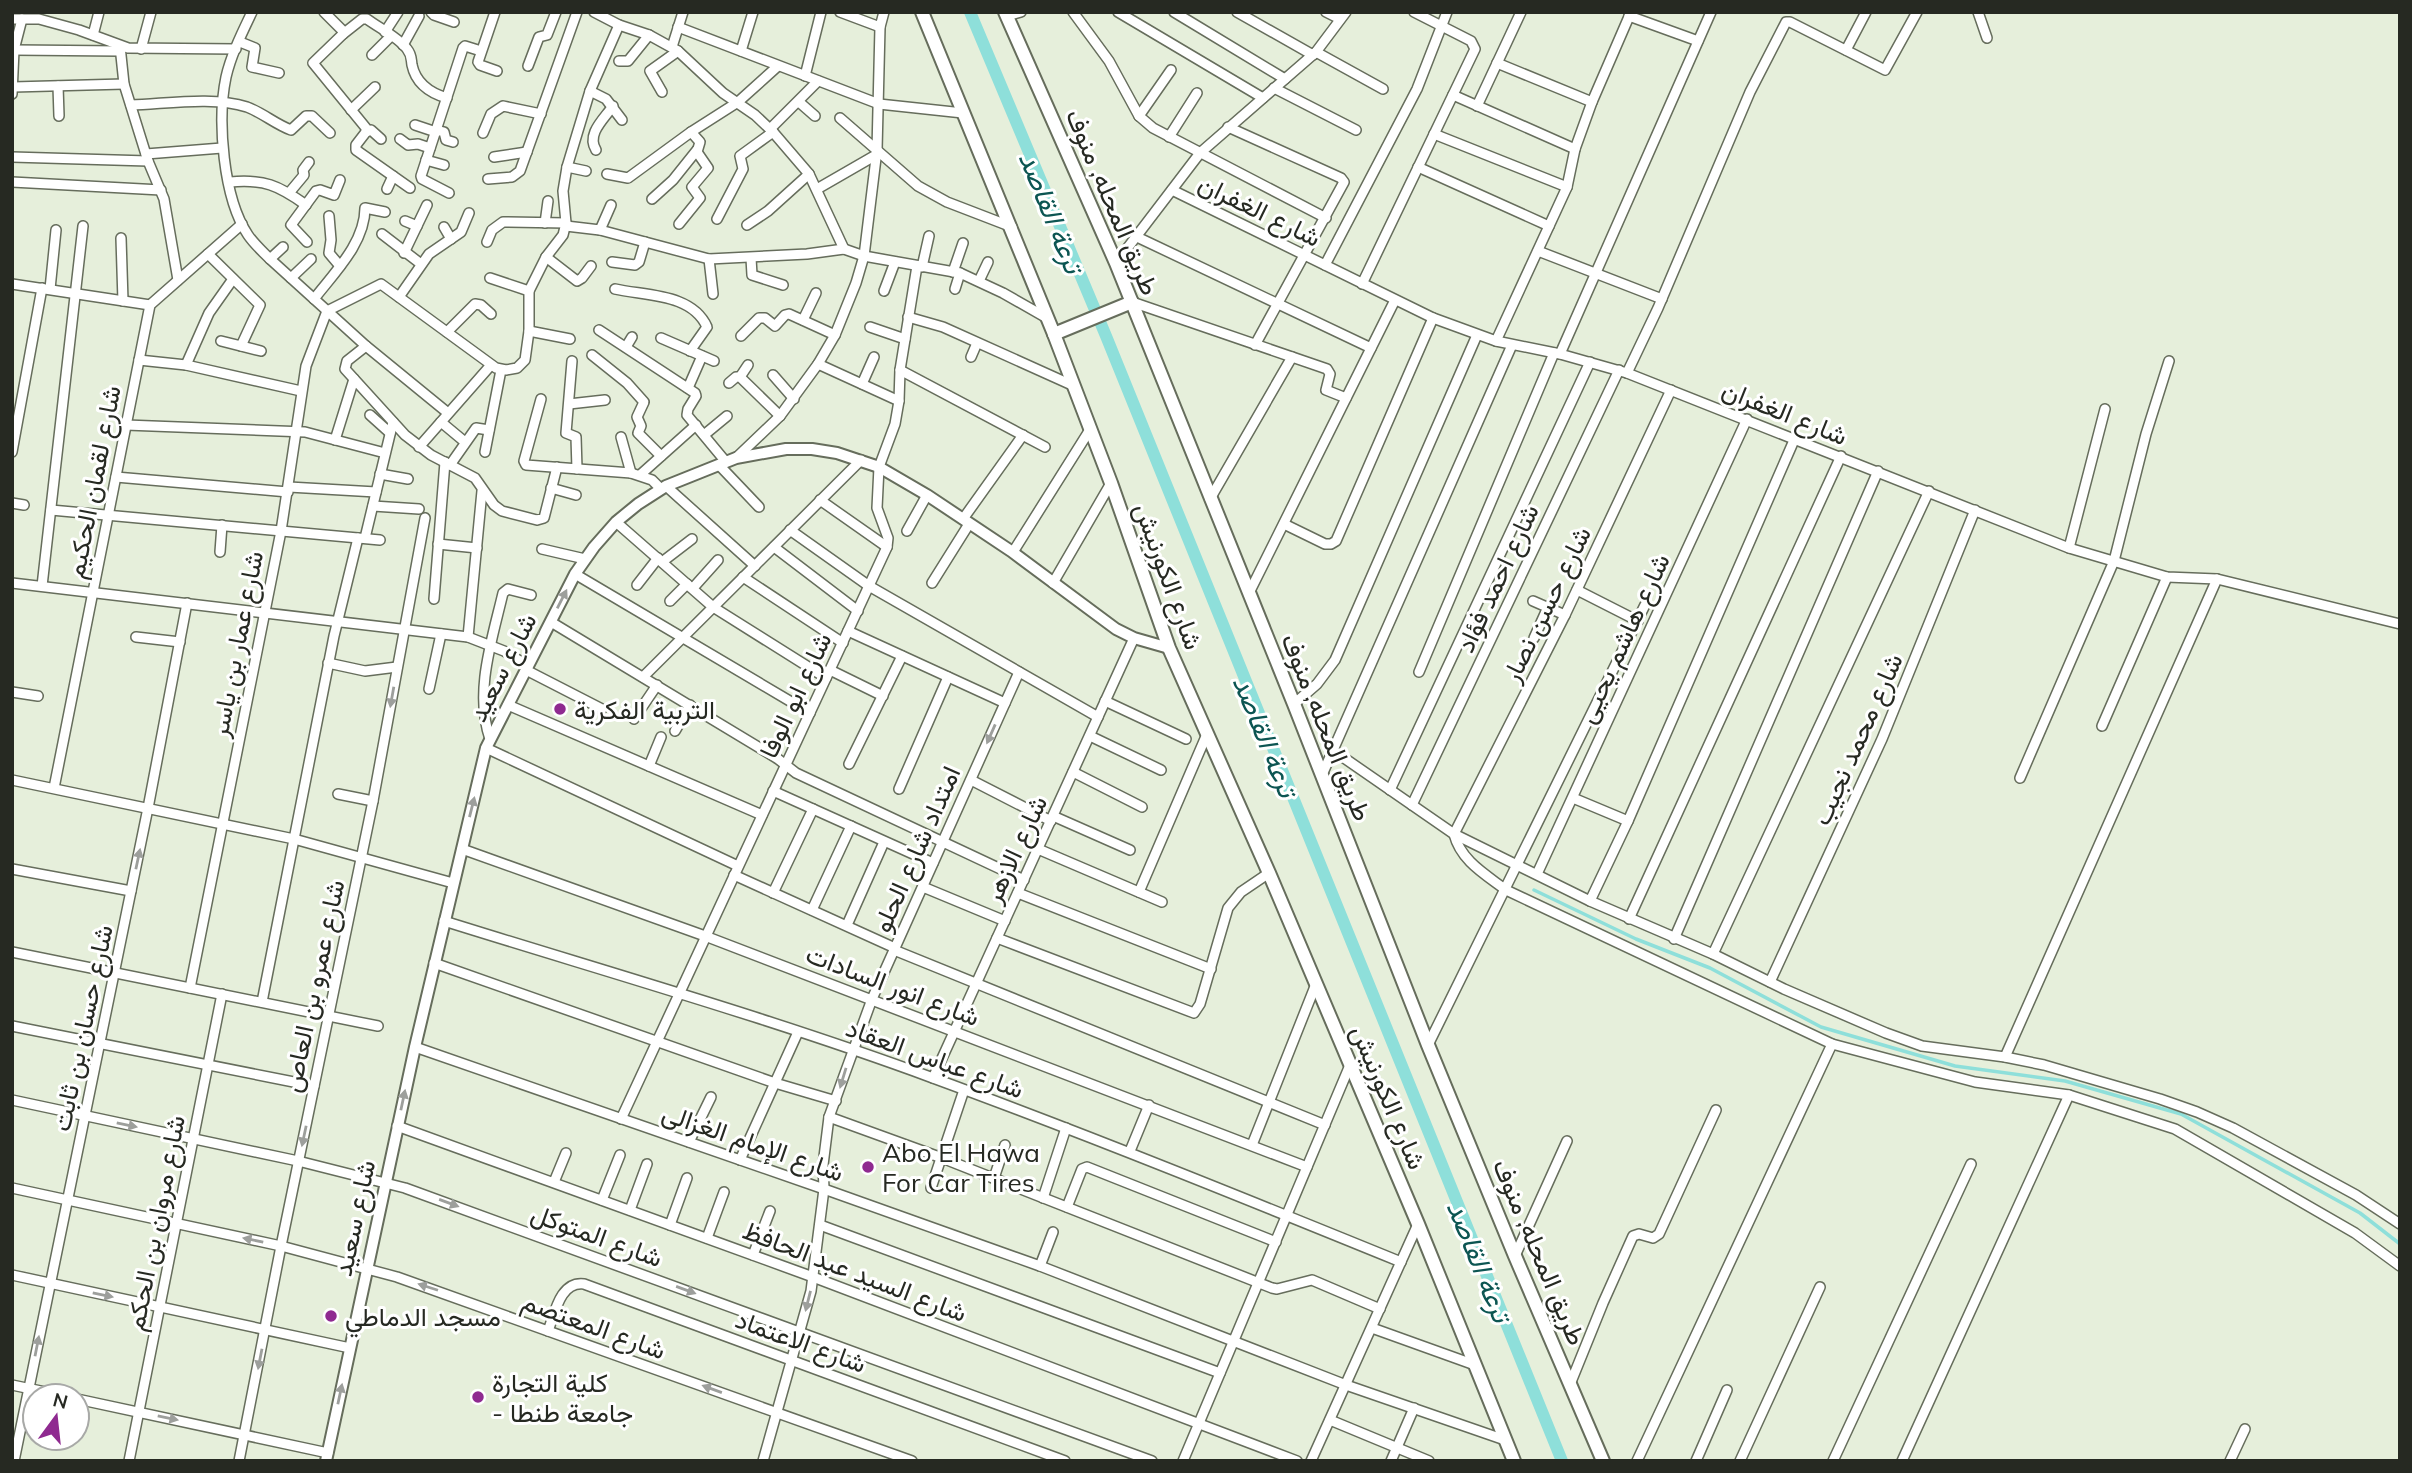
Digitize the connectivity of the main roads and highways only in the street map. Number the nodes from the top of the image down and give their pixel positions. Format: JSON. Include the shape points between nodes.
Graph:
{"nodes":[{"id":1,"x":922,"y":12,"type":"edge"},
{"id":2,"x":1006,"y":14,"type":"edge"},
{"id":3,"x":1127,"y":304,"type":"junction"},
{"id":4,"x":1054,"y":334,"type":"junction"},
{"id":5,"x":1512,"y":1460,"type":"edge"},
{"id":6,"x":1603,"y":1461,"type":"edge"}],
"edges":[{"from":1,"to":4,"type":"main road","name":"شارع الكورنيش"},
{"from":2,"to":3,"type":"main road","name":"طريق المحله, منوف","via":[[1116,262]]},
{"from":3,"to":4,"type":"main road"},
{"from":3,"to":6,"type":"main road","name":"طريق المحله, منوف"},
{"from":4,"to":5,"type":"main road","name":"شارع الكورنيش","via":[[1170,648],[1418,1224]]}]}
